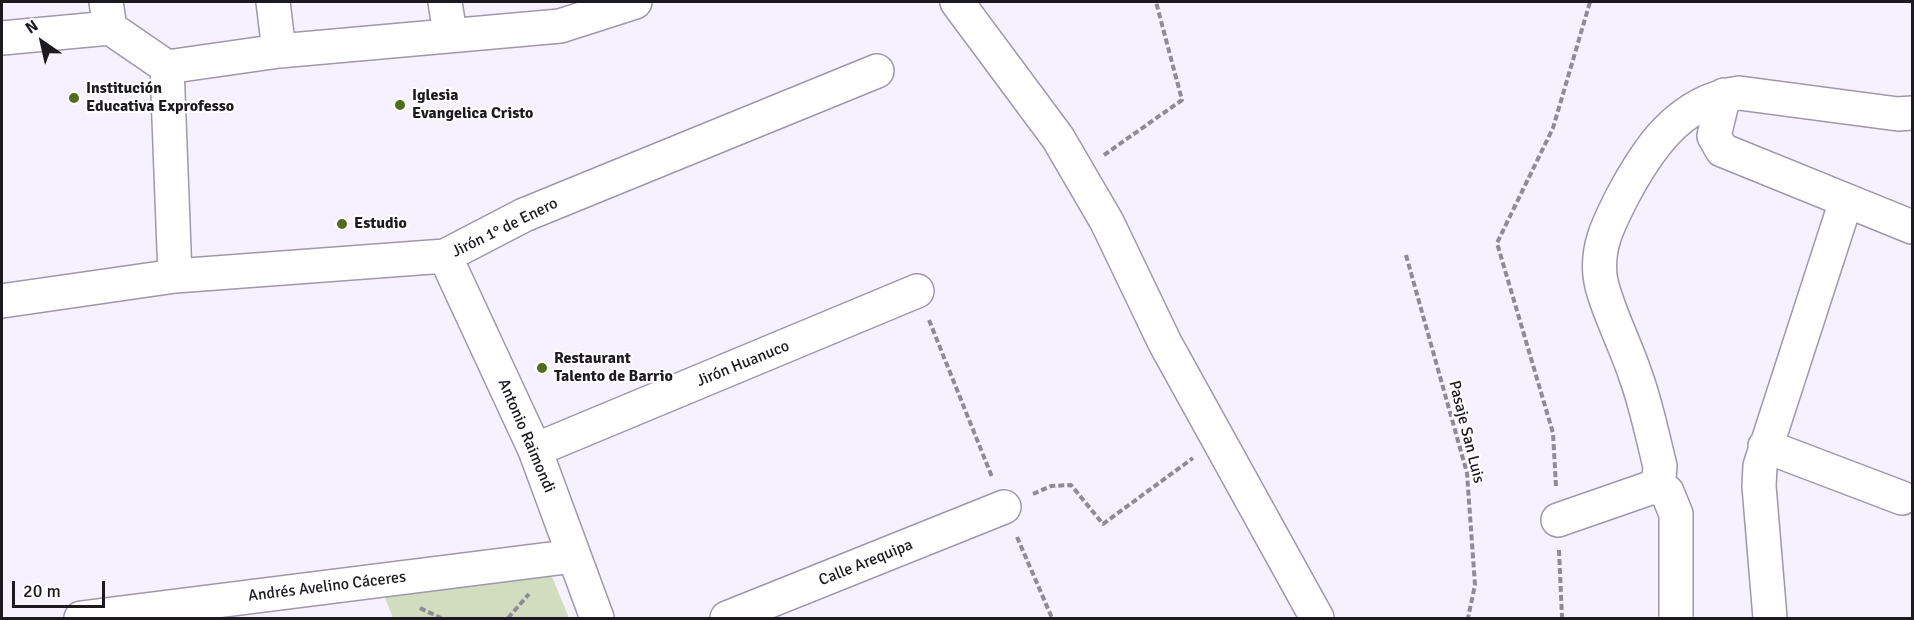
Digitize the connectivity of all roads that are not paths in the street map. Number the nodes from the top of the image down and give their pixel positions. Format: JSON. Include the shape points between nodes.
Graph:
{"nodes":[{"id":1,"x":273,"y":2,"type":"edge"},
{"id":2,"x":445,"y":2,"type":"edge"},
{"id":3,"x":635,"y":2,"type":"edge"},
{"id":4,"x":957,"y":2,"type":"edge"},
{"id":5,"x":558,"y":14,"type":"edge"},
{"id":6,"x":108,"y":15,"type":"edge"},
{"id":7,"x":450,"y":34,"type":"junction"},
{"id":8,"x":2,"y":38,"type":"edge"},
{"id":9,"x":279,"y":51,"type":"junction"},
{"id":10,"x":167,"y":67,"type":"junction"},
{"id":11,"x":877,"y":71,"type":"dead end"},
{"id":12,"x":1724,"y":95,"type":"junction"},
{"id":13,"x":1912,"y":113,"type":"edge"},
{"id":14,"x":1846,"y":201,"type":"junction"},
{"id":15,"x":1912,"y":227,"type":"edge"},
{"id":16,"x":445,"y":256,"type":"junction"},
{"id":17,"x":175,"y":276,"type":"junction"},
{"id":18,"x":917,"y":291,"type":"road end"},
{"id":19,"x":2,"y":301,"type":"edge"},
{"id":20,"x":1765,"y":446,"type":"junction"},
{"id":21,"x":535,"y":450,"type":"junction"},
{"id":22,"x":1653,"y":487,"type":"junction"},
{"id":23,"x":1902,"y":498,"type":"dead end"},
{"id":24,"x":1004,"y":507,"type":"road end"},
{"id":25,"x":1558,"y":520,"type":"road end"},
{"id":26,"x":574,"y":556,"type":"junction"},
{"id":27,"x":81,"y":618,"type":"edge"},
{"id":28,"x":597,"y":618,"type":"edge"},
{"id":29,"x":727,"y":618,"type":"edge"},
{"id":30,"x":1317,"y":618,"type":"edge"},
{"id":31,"x":1676,"y":618,"type":"edge"},
{"id":32,"x":1770,"y":618,"type":"edge"}],
"edges":[{"from":1,"to":9,"type":"street"},
{"from":2,"to":7,"type":"street"},
{"from":3,"to":5,"type":"street"},
{"from":4,"to":30,"type":"street","via":[[1058,138],[1079,173],[1165,343]]},
{"from":5,"to":7,"type":"street"},
{"from":6,"to":8,"type":"street"},
{"from":6,"to":10,"type":"street"},
{"from":7,"to":9,"type":"street"},
{"from":9,"to":10,"type":"street"},
{"from":10,"to":17,"type":"street"},
{"from":11,"to":16,"type":"street","name":"Jirón 1° de Enero","via":[[524,215]]},
{"from":12,"to":13,"type":"street","via":[[1739,93]]},
{"from":12,"to":14,"type":"street","via":[[1714,135],[1722,150]]},
{"from":12,"to":22,"type":"street","via":[[1698,105],[1642,158],[1608,226],[1599,254],[1600,278],[1636,376],[1660,466]]},
{"from":14,"to":15,"type":"street"},
{"from":14,"to":20,"type":"street"},
{"from":16,"to":17,"type":"street","name":"Jirón 1° de Enero"},
{"from":16,"to":21,"type":"street","name":"Antonio Raimondi"},
{"from":17,"to":19,"type":"street","name":"Jirón 1° de Enero"},
{"from":18,"to":21,"type":"street","name":"Jirón Huanuco"},
{"from":20,"to":23,"type":"street"},
{"from":20,"to":32,"type":"street","via":[[1759,486]]},
{"from":21,"to":26,"type":"street","name":"Antonio Raimondi"},
{"from":22,"to":25,"type":"street"},
{"from":22,"to":31,"type":"street","via":[[1667,492],[1676,514]]},
{"from":24,"to":29,"type":"street","name":"Calle Arequipa"},
{"from":26,"to":27,"type":"street","name":"Andrés Avelino Cáceres"},
{"from":26,"to":28,"type":"street","name":"Antonio Raimondi"}]}
